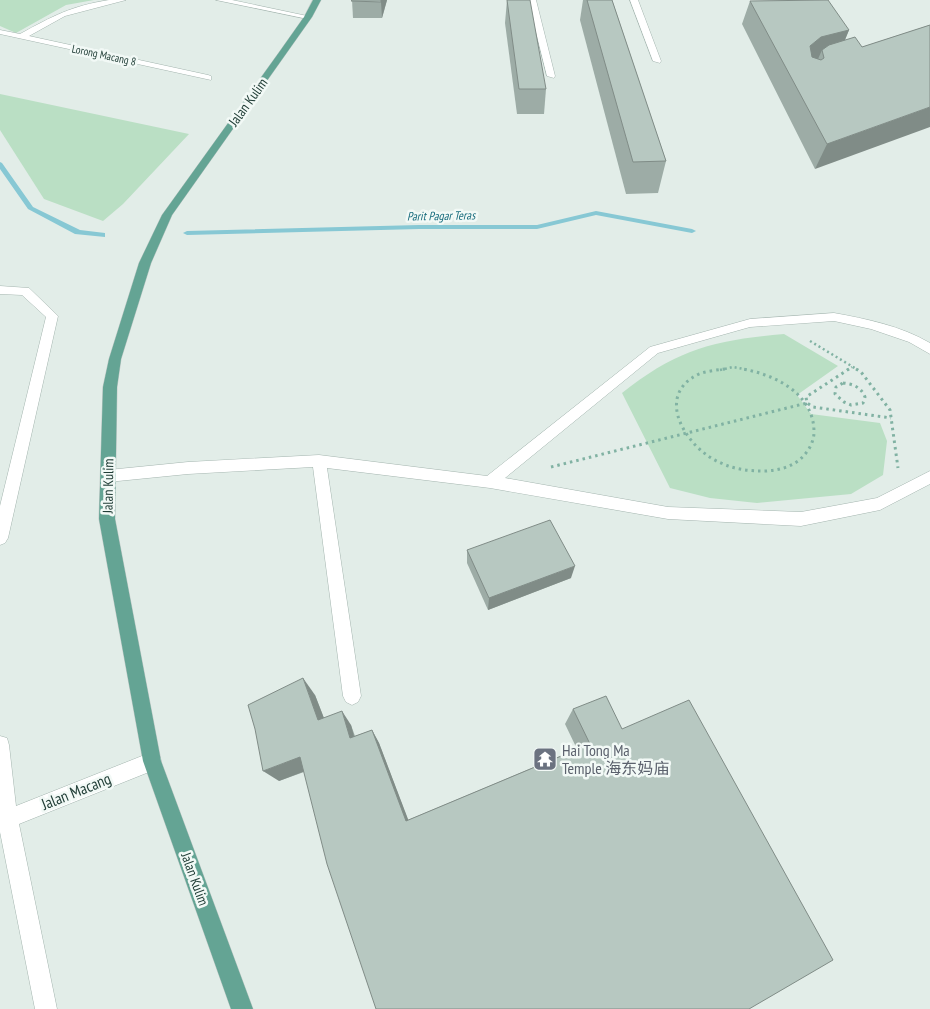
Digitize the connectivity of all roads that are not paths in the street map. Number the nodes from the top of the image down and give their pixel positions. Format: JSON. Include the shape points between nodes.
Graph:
{"nodes":[{"id":1,"x":122,"y":0,"type":"edge"},
{"id":2,"x":220,"y":0,"type":"edge"},
{"id":3,"x":317,"y":0,"type":"edge"},
{"id":4,"x":532,"y":0,"type":"edge"},
{"id":5,"x":634,"y":0,"type":"edge"},
{"id":6,"x":308,"y":17,"type":"junction"},
{"id":7,"x":0,"y":32,"type":"edge"},
{"id":8,"x":21,"y":37,"type":"junction"},
{"id":9,"x":656,"y":61,"type":"dead end"},
{"id":10,"x":550,"y":76,"type":"dead end"},
{"id":11,"x":208,"y":78,"type":"dead end"},
{"id":12,"x":0,"y":290,"type":"edge"},
{"id":13,"x":930,"y":349,"type":"edge"},
{"id":14,"x":318,"y":462,"type":"junction"},
{"id":15,"x":108,"y":476,"type":"junction"},
{"id":16,"x":930,"y":477,"type":"edge"},
{"id":17,"x":490,"y":482,"type":"junction"},
{"id":18,"x":0,"y":538,"type":"edge"},
{"id":19,"x":352,"y":696,"type":"dead end"},
{"id":20,"x":0,"y":745,"type":"edge"},
{"id":21,"x":152,"y":761,"type":"junction"},
{"id":22,"x":4,"y":820,"type":"edge"},
{"id":23,"x":46,"y":1009,"type":"edge"},
{"id":24,"x":242,"y":1009,"type":"edge"}],
"edges":[{"from":1,"to":8,"type":"street","via":[[62,14]]},
{"from":2,"to":6,"type":"street"},
{"from":3,"to":6,"type":"main road","name":"Jalan Kulim"},
{"from":4,"to":10,"type":"street"},
{"from":5,"to":9,"type":"street"},
{"from":6,"to":15,"type":"main road","name":"Jalan Kulim","via":[[167,215],[145,263],[115,359],[110,387]]},
{"from":7,"to":8,"type":"street","name":"Lorong Macang 8"},
{"from":8,"to":11,"type":"street","name":"Lorong Macang 8"},
{"from":12,"to":18,"type":"street","via":[[25,291],[52,316]]},
{"from":13,"to":17,"type":"street","via":[[913,339],[872,325],[834,317],[750,323],[654,350]]},
{"from":14,"to":15,"type":"street","via":[[188,468]]},
{"from":14,"to":17,"type":"street"},
{"from":14,"to":19,"type":"street"},
{"from":15,"to":21,"type":"main road","name":"Jalan Kulim","via":[[107,519]]},
{"from":16,"to":17,"type":"street","via":[[880,504],[801,519],[668,513]]},
{"from":20,"to":22,"type":"street"},
{"from":21,"to":22,"type":"street","name":"Jalan Macang"},
{"from":21,"to":24,"type":"main road","name":"Jalan Kulim"},
{"from":22,"to":23,"type":"street"}]}
